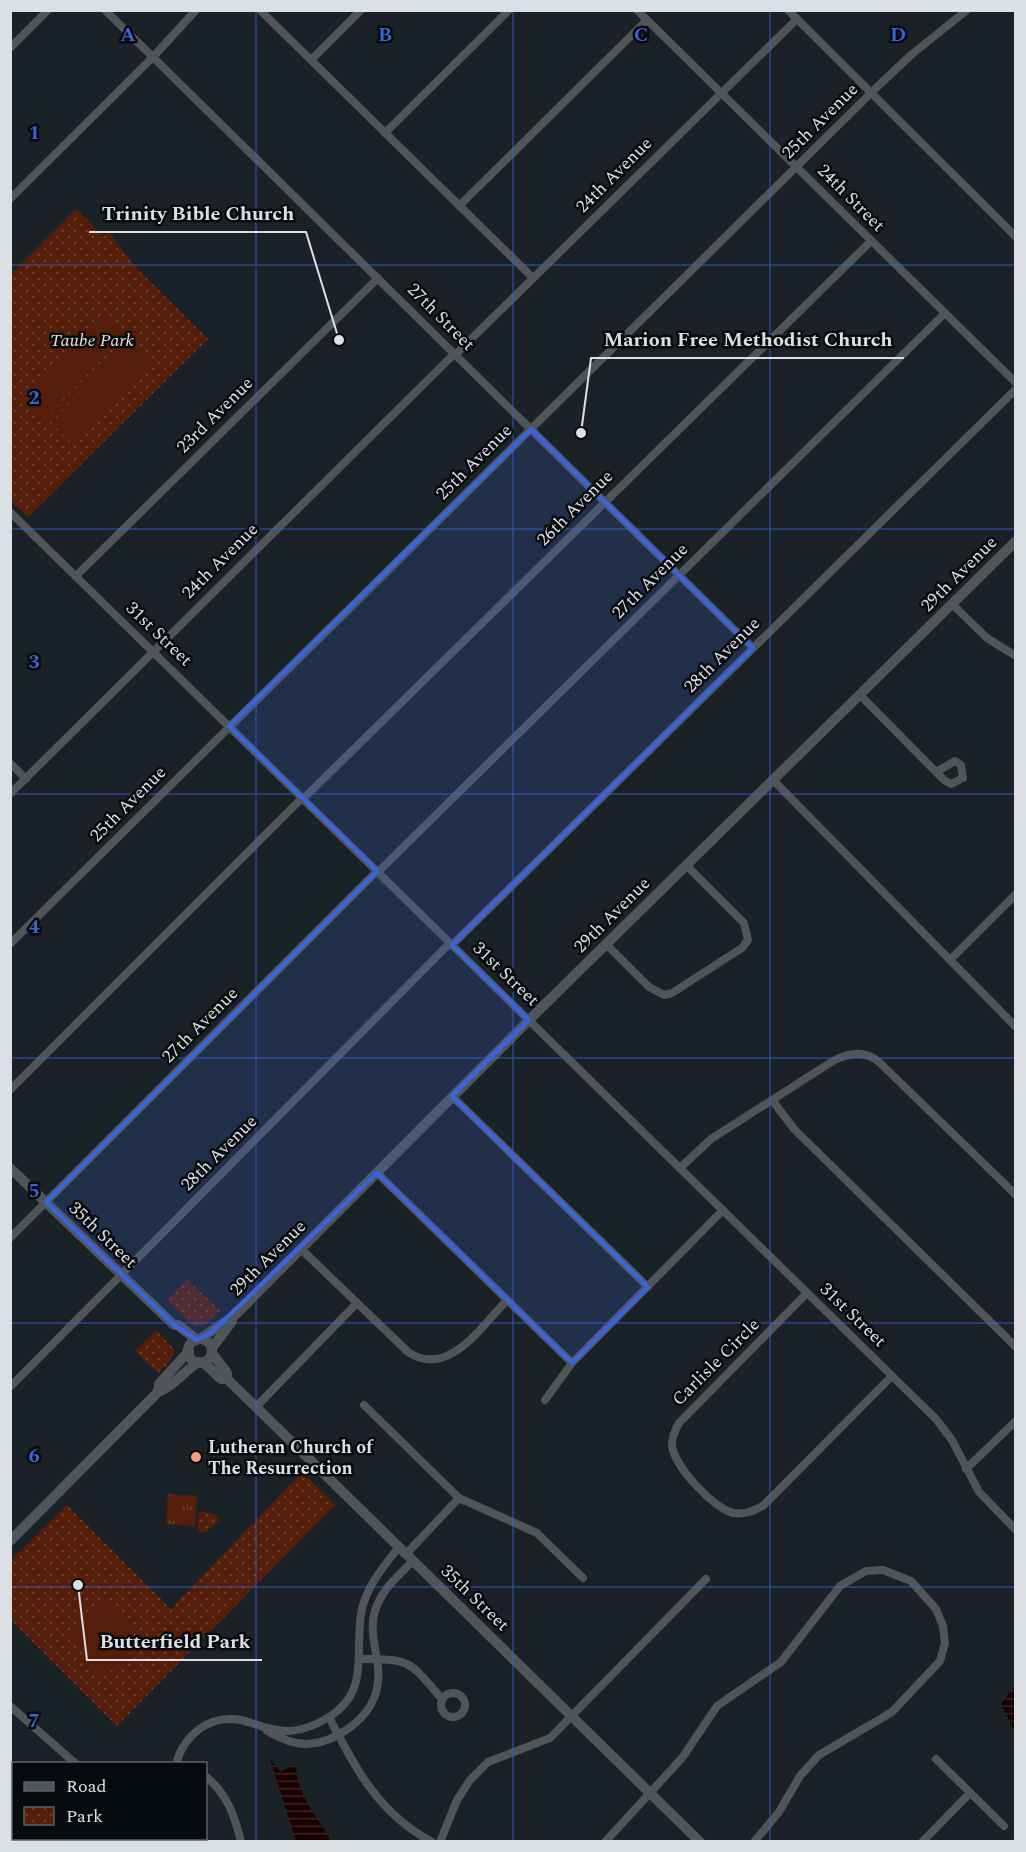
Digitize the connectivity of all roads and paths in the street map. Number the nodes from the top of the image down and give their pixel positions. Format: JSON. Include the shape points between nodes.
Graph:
{"nodes":[{"id":1,"x":48,"y":10,"type":"edge"},
{"id":2,"x":105,"y":10,"type":"edge"},
{"id":3,"x":196,"y":10,"type":"edge"},
{"id":4,"x":260,"y":10,"type":"edge"},
{"id":5,"x":361,"y":10,"type":"edge"},
{"id":6,"x":509,"y":10,"type":"edge"},
{"id":7,"x":637,"y":10,"type":"edge"},
{"id":8,"x":788,"y":10,"type":"edge"},
{"id":9,"x":967,"y":10,"type":"edge"},
{"id":10,"x":796,"y":19,"type":"junction"},
{"id":11,"x":647,"y":20,"type":"junction"},
{"id":12,"x":10,"y":48,"type":"edge"},
{"id":13,"x":153,"y":57,"type":"junction"},
{"id":14,"x":311,"y":60,"type":"junction"},
{"id":15,"x":721,"y":93,"type":"junction"},
{"id":16,"x":872,"y":93,"type":"junction"},
{"id":17,"x":385,"y":133,"type":"junction"},
{"id":18,"x":796,"y":167,"type":"junction"},
{"id":19,"x":10,"y":198,"type":"edge"},
{"id":20,"x":459,"y":206,"type":"junction"},
{"id":21,"x":1016,"y":237,"type":"edge"},
{"id":22,"x":871,"y":241,"type":"junction"},
{"id":23,"x":378,"y":278,"type":"junction"},
{"id":24,"x":533,"y":278,"type":"junction"},
{"id":25,"x":945,"y":313,"type":"junction"},
{"id":26,"x":455,"y":354,"type":"junction"},
{"id":27,"x":1016,"y":383,"type":"edge"},
{"id":28,"x":1016,"y":389,"type":"edge"},
{"id":29,"x":531,"y":429,"type":"junction"},
{"id":30,"x":605,"y":502,"type":"junction"},
{"id":31,"x":10,"y":512,"type":"edge"},
{"id":32,"x":1016,"y":542,"type":"edge"},
{"id":33,"x":679,"y":575,"type":"junction"},
{"id":34,"x":76,"y":576,"type":"junction"},
{"id":35,"x":952,"y":604,"type":"junction"},
{"id":36,"x":753,"y":648,"type":"junction"},
{"id":37,"x":153,"y":651,"type":"junction"},
{"id":38,"x":1016,"y":656,"type":"edge"},
{"id":39,"x":860,"y":695,"type":"junction"},
{"id":40,"x":229,"y":726,"type":"junction"},
{"id":41,"x":10,"y":763,"type":"edge"},
{"id":42,"x":936,"y":772,"type":"dead end"},
{"id":43,"x":26,"y":778,"type":"junction"},
{"id":44,"x":772,"y":780,"type":"junction"},
{"id":45,"x":10,"y":794,"type":"edge"},
{"id":46,"x":303,"y":798,"type":"junction"},
{"id":47,"x":686,"y":865,"type":"junction"},
{"id":48,"x":377,"y":871,"type":"junction"},
{"id":49,"x":1016,"y":894,"type":"edge"},
{"id":50,"x":10,"y":944,"type":"edge"},
{"id":51,"x":451,"y":944,"type":"junction"},
{"id":52,"x":606,"y":944,"type":"junction"},
{"id":53,"x":950,"y":960,"type":"junction"},
{"id":54,"x":529,"y":1020,"type":"junction"},
{"id":55,"x":1016,"y":1027,"type":"edge"},
{"id":56,"x":10,"y":1090,"type":"edge"},
{"id":57,"x":452,"y":1096,"type":"junction"},
{"id":58,"x":772,"y":1100,"type":"junction"},
{"id":59,"x":10,"y":1168,"type":"edge"},
{"id":60,"x":680,"y":1168,"type":"junction"},
{"id":61,"x":377,"y":1173,"type":"junction"},
{"id":62,"x":1016,"y":1195,"type":"edge"},
{"id":63,"x":46,"y":1203,"type":"junction"},
{"id":64,"x":723,"y":1210,"type":"junction"},
{"id":65,"x":10,"y":1238,"type":"edge"},
{"id":66,"x":301,"y":1249,"type":"junction"},
{"id":67,"x":121,"y":1275,"type":"junction"},
{"id":68,"x":648,"y":1287,"type":"junction"},
{"id":69,"x":807,"y":1293,"type":"junction"},
{"id":70,"x":507,"y":1300,"type":"junction"},
{"id":71,"x":357,"y":1304,"type":"junction"},
{"id":72,"x":235,"y":1315,"type":"junction"},
{"id":73,"x":194,"y":1345,"type":"junction"},
{"id":74,"x":1016,"y":1347,"type":"edge"},
{"id":75,"x":212,"y":1351,"type":"junction"},
{"id":76,"x":201,"y":1362,"type":"junction"},
{"id":77,"x":572,"y":1363,"type":"junction"},
{"id":78,"x":892,"y":1376,"type":"junction"},
{"id":79,"x":227,"y":1379,"type":"junction"},
{"id":80,"x":10,"y":1387,"type":"edge"},
{"id":81,"x":158,"y":1392,"type":"junction"},
{"id":82,"x":545,"y":1400,"type":"dead end"},
{"id":83,"x":364,"y":1405,"type":"dead end"},
{"id":84,"x":256,"y":1407,"type":"junction"},
{"id":85,"x":1016,"y":1421,"type":"edge"},
{"id":86,"x":966,"y":1469,"type":"junction"},
{"id":87,"x":459,"y":1498,"type":"junction"},
{"id":88,"x":1016,"y":1530,"type":"edge"},
{"id":89,"x":10,"y":1541,"type":"edge"},
{"id":90,"x":406,"y":1554,"type":"junction"},
{"id":91,"x":583,"y":1578,"type":"dead end"},
{"id":92,"x":706,"y":1579,"type":"dead end"},
{"id":93,"x":361,"y":1659,"type":"junction"},
{"id":94,"x":379,"y":1659,"type":"junction"},
{"id":95,"x":442,"y":1700,"type":"dead end"},
{"id":96,"x":10,"y":1706,"type":"edge"},
{"id":97,"x":329,"y":1717,"type":"junction"},
{"id":98,"x":572,"y":1717,"type":"junction"},
{"id":99,"x":256,"y":1725,"type":"junction"},
{"id":100,"x":338,"y":1736,"type":"junction"},
{"id":101,"x":936,"y":1759,"type":"dead end"},
{"id":102,"x":74,"y":1762,"type":"edge"},
{"id":103,"x":177,"y":1762,"type":"edge"},
{"id":104,"x":207,"y":1778,"type":"edge"},
{"id":105,"x":650,"y":1792,"type":"junction"},
{"id":106,"x":970,"y":1793,"type":"junction"},
{"id":107,"x":1004,"y":1826,"type":"dead end"},
{"id":108,"x":241,"y":1842,"type":"edge"},
{"id":109,"x":432,"y":1842,"type":"edge"},
{"id":110,"x":440,"y":1842,"type":"edge"},
{"id":111,"x":605,"y":1842,"type":"edge"},
{"id":112,"x":700,"y":1842,"type":"edge"},
{"id":113,"x":754,"y":1842,"type":"edge"},
{"id":114,"x":922,"y":1842,"type":"edge"}],
"edges":[{"from":1,"to":12,"type":"street"},
{"from":2,"to":13,"type":"street","name":"27th Street"},
{"from":3,"to":13,"type":"street"},
{"from":4,"to":14,"type":"street"},
{"from":5,"to":14,"type":"street"},
{"from":6,"to":17,"type":"street"},
{"from":7,"to":11,"type":"street","name":"24th Street"},
{"from":8,"to":10,"type":"street"},
{"from":9,"to":16,"type":"street","name":"25th Avenue"},
{"from":10,"to":15,"type":"street","name":"24th Avenue"},
{"from":10,"to":16,"type":"street"},
{"from":11,"to":15,"type":"street","name":"24th Street"},
{"from":11,"to":20,"type":"street"},
{"from":13,"to":19,"type":"street"},
{"from":13,"to":23,"type":"street","name":"27th Street"},
{"from":14,"to":17,"type":"street"},
{"from":15,"to":18,"type":"street","name":"24th Street"},
{"from":15,"to":24,"type":"street","name":"24th Avenue"},
{"from":16,"to":18,"type":"street","name":"25th Avenue"},
{"from":16,"to":21,"type":"street"},
{"from":17,"to":20,"type":"street"},
{"from":18,"to":22,"type":"street","name":"24th Street"},
{"from":18,"to":29,"type":"street","name":"25th Avenue"},
{"from":20,"to":24,"type":"street"},
{"from":22,"to":25,"type":"street","name":"24th Street"},
{"from":22,"to":30,"type":"street","name":"26th Avenue"},
{"from":23,"to":26,"type":"street","name":"27th Street"},
{"from":23,"to":34,"type":"street","name":"23rd Avenue"},
{"from":24,"to":26,"type":"street","name":"24th Avenue"},
{"from":25,"to":27,"type":"street","name":"24th Street"},
{"from":25,"to":33,"type":"street","name":"27th Avenue"},
{"from":26,"to":29,"type":"street","name":"27th Street"},
{"from":26,"to":37,"type":"street","name":"24th Avenue"},
{"from":28,"to":36,"type":"street","name":"28th Avenue"},
{"from":29,"to":30,"type":"street","name":"27th Street"},
{"from":29,"to":40,"type":"street","name":"25th Avenue"},
{"from":30,"to":33,"type":"street","name":"27th Street"},
{"from":30,"to":46,"type":"street","name":"26th Avenue"},
{"from":31,"to":34,"type":"street","name":"31st Street"},
{"from":32,"to":35,"type":"street","name":"29th Avenue"},
{"from":33,"to":36,"type":"street","name":"27th Street"},
{"from":33,"to":48,"type":"street","name":"27th Avenue"},
{"from":34,"to":37,"type":"street","name":"31st Street"},
{"from":35,"to":38,"type":"street","via":[[987,638]]},
{"from":35,"to":39,"type":"street","name":"29th Avenue"},
{"from":36,"to":51,"type":"street","name":"28th Avenue"},
{"from":37,"to":40,"type":"street","name":"31st Street"},
{"from":37,"to":43,"type":"street","name":"24th Avenue"},
{"from":39,"to":42,"type":"street"},
{"from":39,"to":44,"type":"street","name":"29th Avenue"},
{"from":40,"to":46,"type":"street","name":"31st Street"},
{"from":40,"to":50,"type":"street","name":"25th Avenue"},
{"from":41,"to":43,"type":"street"},
{"from":43,"to":45,"type":"street","name":"24th Avenue"},
{"from":44,"to":47,"type":"street","name":"29th Avenue"},
{"from":44,"to":53,"type":"street"},
{"from":46,"to":48,"type":"street","name":"31st Street"},
{"from":46,"to":56,"type":"street","name":"26th Avenue"},
{"from":47,"to":52,"type":"street","name":"29th Avenue"},
{"from":47,"to":52,"type":"street","via":[[744,923],[748,940],[742,948],[664,995],[649,987]]},
{"from":48,"to":51,"type":"street","name":"31st Street"},
{"from":48,"to":63,"type":"street","name":"27th Avenue"},
{"from":49,"to":53,"type":"street"},
{"from":51,"to":54,"type":"street","name":"31st Street"},
{"from":51,"to":67,"type":"street","name":"28th Avenue"},
{"from":52,"to":54,"type":"street","name":"29th Avenue"},
{"from":53,"to":55,"type":"street"},
{"from":54,"to":57,"type":"street","name":"29th Avenue"},
{"from":54,"to":60,"type":"street","name":"31st Street"},
{"from":57,"to":61,"type":"street","name":"29th Avenue"},
{"from":57,"to":68,"type":"street"},
{"from":58,"to":60,"type":"street","via":[[711,1139]]},
{"from":58,"to":62,"type":"street","via":[[845,1055],[855,1053],[876,1059]]},
{"from":58,"to":74,"type":"street","via":[[794,1129]]},
{"from":59,"to":63,"type":"street","name":"35th Street"},
{"from":60,"to":64,"type":"street","name":"31st Street"},
{"from":61,"to":66,"type":"street","name":"29th Avenue"},
{"from":61,"to":70,"type":"street"},
{"from":63,"to":65,"type":"street","name":"27th Avenue"},
{"from":63,"to":67,"type":"street","name":"35th Street"},
{"from":64,"to":68,"type":"street"},
{"from":64,"to":69,"type":"street","name":"31st Street"},
{"from":66,"to":71,"type":"street"},
{"from":66,"to":72,"type":"street","name":"29th Avenue"},
{"from":67,"to":73,"type":"street","name":"35th Street","via":[[174,1325],[178,1324]]},
{"from":67,"to":80,"type":"street","name":"28th Avenue"},
{"from":68,"to":77,"type":"street"},
{"from":69,"to":78,"type":"street","name":"31st Street"},
{"from":69,"to":78,"type":"street","name":"Carlisle Circle","via":[[679,1423],[673,1434],[676,1461],[718,1506],[750,1513],[764,1505]]},
{"from":70,"to":71,"type":"street","via":[[456,1352],[435,1361],[408,1353]]},
{"from":70,"to":77,"type":"street"},
{"from":71,"to":84,"type":"street"},
{"from":72,"to":73,"type":"street","name":"29th Avenue"},
{"from":72,"to":75,"type":"street","name":"29th Avenue"},
{"from":73,"to":75,"type":"street","via":[[207,1342]]},
{"from":73,"to":76,"type":"street","name":"35th Street","via":[[190,1357]]},
{"from":73,"to":81,"type":"street","name":"29th Avenue","via":[[159,1384]]},
{"from":75,"to":76,"type":"street","name":"29th Avenue"},
{"from":75,"to":79,"type":"street","name":"35th Street"},
{"from":76,"to":79,"type":"street","name":"35th Street","via":[[221,1379]]},
{"from":76,"to":81,"type":"street","name":"29th Avenue"},
{"from":77,"to":82,"type":"street"},
{"from":78,"to":86,"type":"street","name":"31st Street","via":[[944,1429]]},
{"from":79,"to":84,"type":"street","name":"35th Street"},
{"from":81,"to":89,"type":"street","name":"29th Avenue"},
{"from":83,"to":87,"type":"street"},
{"from":84,"to":90,"type":"street","name":"35th Street"},
{"from":85,"to":86,"type":"street"},
{"from":86,"to":88,"type":"street","name":"31st Street","via":[[979,1492]]},
{"from":87,"to":90,"type":"street"},
{"from":87,"to":91,"type":"street","via":[[537,1533]]},
{"from":90,"to":93,"type":"street","via":[[368,1590],[359,1626]]},
{"from":90,"to":94,"type":"street","via":[[374,1614],[372,1631]]},
{"from":90,"to":98,"type":"street","name":"35th Street"},
{"from":92,"to":98,"type":"street"},
{"from":93,"to":94,"type":"street"},
{"from":93,"to":97,"type":"street","via":[[352,1692]]},
{"from":94,"to":95,"type":"street","via":[[410,1664]]},
{"from":94,"to":100,"type":"street","via":[[373,1699],[356,1722]]},
{"from":96,"to":102,"type":"street"},
{"from":97,"to":99,"type":"street","via":[[291,1731]]},
{"from":97,"to":100,"type":"street"},
{"from":98,"to":105,"type":"street","name":"35th Street"},
{"from":98,"to":110,"type":"street","via":[[550,1738],[488,1762],[457,1800]]},
{"from":99,"to":100,"type":"street","via":[[285,1741],[304,1744]]},
{"from":99,"to":103,"type":"street","via":[[226,1720],[196,1730],[182,1744]]},
{"from":100,"to":109,"type":"street","via":[[380,1803]]},
{"from":101,"to":106,"type":"street"},
{"from":104,"to":108,"type":"street","via":[[231,1807]]},
{"from":105,"to":111,"type":"street"},
{"from":105,"to":112,"type":"street","name":"35th Street"},
{"from":105,"to":113,"type":"street","via":[[682,1758],[717,1706],[781,1662],[840,1586],[866,1571],[883,1570],[910,1581],[936,1609],[944,1626],[940,1661],[892,1712],[819,1755]]},
{"from":106,"to":107,"type":"street"},
{"from":106,"to":114,"type":"street"}]}
